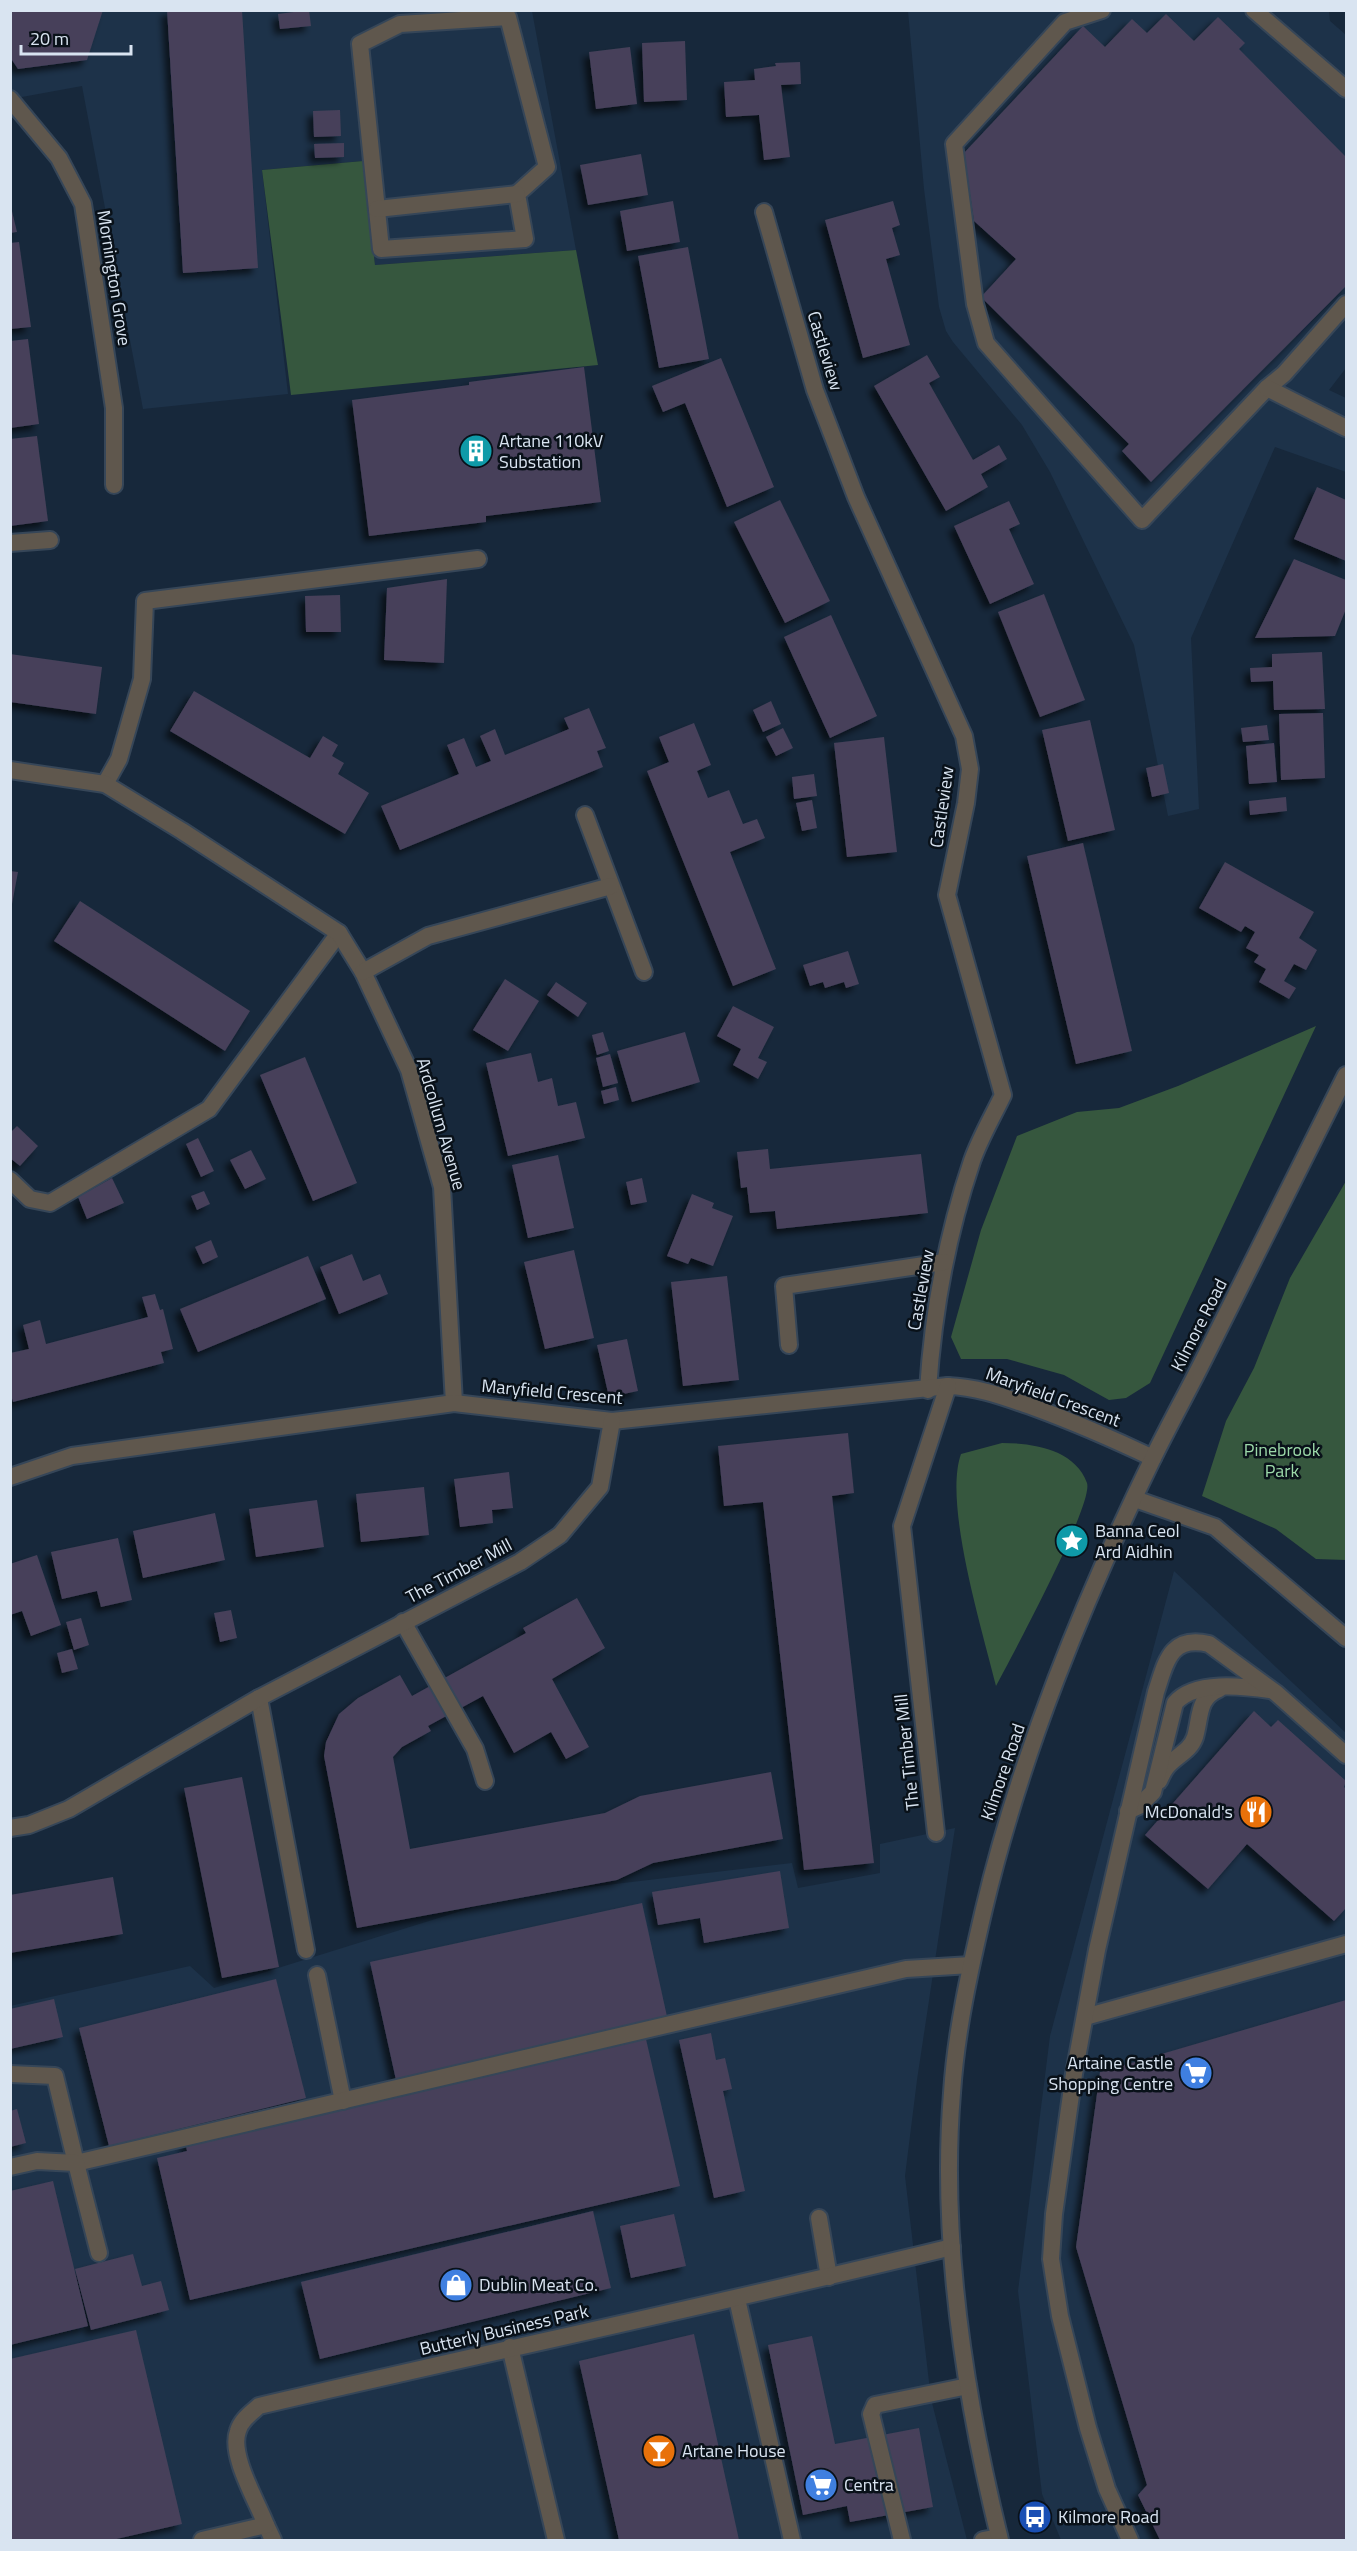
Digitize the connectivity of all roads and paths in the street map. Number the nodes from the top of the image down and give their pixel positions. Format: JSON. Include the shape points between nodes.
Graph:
{"nodes":[{"id":1,"x":1102,"y":10,"type":"edge"},
{"id":2,"x":1254,"y":10,"type":"edge"},
{"id":3,"x":399,"y":17,"type":"edge"},
{"id":4,"x":1345,"y":86,"type":"edge"},
{"id":5,"x":10,"y":99,"type":"edge"},
{"id":6,"x":517,"y":194,"type":"junction"},
{"id":7,"x":377,"y":209,"type":"junction"},
{"id":8,"x":764,"y":212,"type":"dead end"},
{"id":9,"x":1347,"y":304,"type":"edge"},
{"id":10,"x":1267,"y":388,"type":"junction"},
{"id":11,"x":1347,"y":428,"type":"edge"},
{"id":12,"x":114,"y":485,"type":"dead end"},
{"id":13,"x":50,"y":540,"type":"dead end"},
{"id":14,"x":10,"y":543,"type":"edge"},
{"id":15,"x":478,"y":559,"type":"dead end"},
{"id":16,"x":10,"y":770,"type":"edge"},
{"id":17,"x":105,"y":784,"type":"junction"},
{"id":18,"x":585,"y":815,"type":"dead end"},
{"id":19,"x":611,"y":886,"type":"junction"},
{"id":20,"x":339,"y":933,"type":"junction"},
{"id":21,"x":363,"y":972,"type":"junction"},
{"id":22,"x":644,"y":972,"type":"dead end"},
{"id":23,"x":1347,"y":1075,"type":"edge"},
{"id":24,"x":10,"y":1180,"type":"edge"},
{"id":25,"x":944,"y":1262,"type":"junction"},
{"id":26,"x":789,"y":1345,"type":"dead end"},
{"id":27,"x":948,"y":1386,"type":"junction"},
{"id":28,"x":928,"y":1390,"type":"junction"},
{"id":29,"x":454,"y":1403,"type":"junction"},
{"id":30,"x":612,"y":1421,"type":"junction"},
{"id":31,"x":1153,"y":1458,"type":"junction"},
{"id":32,"x":10,"y":1477,"type":"edge"},
{"id":33,"x":1135,"y":1499,"type":"junction"},
{"id":34,"x":403,"y":1622,"type":"junction"},
{"id":35,"x":1347,"y":1638,"type":"edge"},
{"id":36,"x":1224,"y":1687,"type":"junction"},
{"id":37,"x":1271,"y":1690,"type":"junction"},
{"id":38,"x":259,"y":1698,"type":"junction"},
{"id":39,"x":1347,"y":1755,"type":"edge"},
{"id":40,"x":486,"y":1781,"type":"dead end"},
{"id":41,"x":1153,"y":1792,"type":"junction"},
{"id":42,"x":1128,"y":1811,"type":"junction"},
{"id":43,"x":10,"y":1828,"type":"edge"},
{"id":44,"x":936,"y":1833,"type":"dead end"},
{"id":45,"x":1347,"y":1944,"type":"edge"},
{"id":46,"x":306,"y":1950,"type":"dead end"},
{"id":47,"x":971,"y":1965,"type":"junction"},
{"id":48,"x":317,"y":1975,"type":"dead end"},
{"id":49,"x":1085,"y":2017,"type":"junction"},
{"id":50,"x":10,"y":2074,"type":"edge"},
{"id":51,"x":343,"y":2100,"type":"junction"},
{"id":52,"x":76,"y":2163,"type":"junction"},
{"id":53,"x":10,"y":2167,"type":"edge"},
{"id":54,"x":819,"y":2218,"type":"dead end"},
{"id":55,"x":952,"y":2247,"type":"junction"},
{"id":56,"x":99,"y":2253,"type":"dead end"},
{"id":57,"x":829,"y":2277,"type":"junction"},
{"id":58,"x":737,"y":2299,"type":"junction"},
{"id":59,"x":510,"y":2348,"type":"junction"},
{"id":60,"x":968,"y":2386,"type":"junction"},
{"id":61,"x":266,"y":2525,"type":"junction"},
{"id":62,"x":994,"y":2539,"type":"edge"},
{"id":63,"x":202,"y":2541,"type":"edge"},
{"id":64,"x":273,"y":2541,"type":"edge"},
{"id":65,"x":556,"y":2541,"type":"edge"},
{"id":66,"x":792,"y":2541,"type":"edge"},
{"id":67,"x":902,"y":2541,"type":"edge"},
{"id":68,"x":1130,"y":2541,"type":"edge"}],
"edges":[{"from":1,"to":10,"type":"street","via":[[1065,22],[954,144],[975,304],[986,343],[1142,520]]},
{"from":2,"to":4,"type":"street"},
{"from":3,"to":6,"type":"street","via":[[508,17],[547,167]]},
{"from":3,"to":7,"type":"street","via":[[360,44]]},
{"from":5,"to":12,"type":"street","name":"Mornington Grove","via":[[59,158],[83,204],[114,408]]},
{"from":6,"to":7,"type":"street"},
{"from":6,"to":7,"type":"street","via":[[525,239],[381,249]]},
{"from":8,"to":25,"type":"street","name":"Castleview","via":[[815,390],[856,497],[964,736],[969,769],[966,803],[947,896],[1003,1095],[972,1159]]},
{"from":9,"to":10,"type":"street"},
{"from":10,"to":11,"type":"street"},
{"from":13,"to":14,"type":"street"},
{"from":15,"to":17,"type":"street","via":[[146,601],[142,679],[119,759]]},
{"from":16,"to":17,"type":"street","name":"Ardcollum Avenue"},
{"from":17,"to":20,"type":"street","name":"Ardcollum Avenue"},
{"from":18,"to":19,"type":"street"},
{"from":19,"to":21,"type":"street","via":[[428,936]]},
{"from":19,"to":22,"type":"street"},
{"from":20,"to":21,"type":"street","name":"Ardcollum Avenue"},
{"from":20,"to":24,"type":"street","via":[[209,1109],[51,1203],[30,1199]]},
{"from":21,"to":29,"type":"street","name":"Ardcollum Avenue","via":[[409,1070],[442,1187]]},
{"from":23,"to":31,"type":"street","name":"Kilmore Road"},
{"from":25,"to":26,"type":"street","via":[[784,1286]]},
{"from":25,"to":28,"type":"street","name":"Castleview"},
{"from":27,"to":28,"type":"street","name":"Maryfield Crescent"},
{"from":27,"to":31,"type":"street","name":"Maryfield Crescent","via":[[1004,1397],[1101,1433]]},
{"from":27,"to":44,"type":"street","name":"The Timber Mill","via":[[902,1526]]},
{"from":28,"to":30,"type":"street","name":"Maryfield Crescent"},
{"from":29,"to":30,"type":"street","name":"Maryfield Crescent"},
{"from":29,"to":32,"type":"street","name":"Maryfield Crescent","via":[[72,1456]]},
{"from":30,"to":34,"type":"street","name":"The Timber Mill","via":[[600,1487],[560,1534],[520,1562]]},
{"from":31,"to":33,"type":"street","name":"Kilmore Road"},
{"from":33,"to":35,"type":"street","via":[[1215,1527]]},
{"from":33,"to":47,"type":"street","name":"Kilmore Road","via":[[1058,1675],[1014,1794]]},
{"from":34,"to":38,"type":"street","name":"The Timber Mill"},
{"from":34,"to":40,"type":"street","via":[[475,1749]]},
{"from":36,"to":37,"type":"street"},
{"from":36,"to":41,"type":"street","via":[[1212,1692],[1202,1703],[1189,1749],[1167,1767]]},
{"from":36,"to":41,"type":"street","via":[[1190,1691],[1175,1703]]},
{"from":37,"to":39,"type":"street"},
{"from":37,"to":42,"type":"street","via":[[1209,1644],[1197,1641],[1175,1648],[1167,1657],[1156,1692]]},
{"from":38,"to":43,"type":"street","name":"The Timber Mill","via":[[69,1809]]},
{"from":38,"to":46,"type":"street"},
{"from":41,"to":42,"type":"street"},
{"from":42,"to":49,"type":"street"},
{"from":45,"to":49,"type":"street"},
{"from":47,"to":51,"type":"street","via":[[906,1969]]},
{"from":47,"to":55,"type":"street","name":"Kilmore Road","via":[[952,2092]]},
{"from":48,"to":51,"type":"street"},
{"from":49,"to":68,"type":"street","via":[[1054,2214],[1051,2259],[1060,2316],[1088,2428],[1107,2489]]},
{"from":50,"to":52,"type":"street","via":[[55,2076]]},
{"from":51,"to":52,"type":"street"},
{"from":52,"to":53,"type":"street","via":[[37,2161]]},
{"from":52,"to":56,"type":"street"},
{"from":54,"to":57,"type":"street"},
{"from":55,"to":57,"type":"street","name":"Butterly Business Park"},
{"from":55,"to":60,"type":"street","name":"Kilmore Road"},
{"from":57,"to":58,"type":"street","name":"Butterly Business Park"},
{"from":58,"to":59,"type":"street","name":"Butterly Business Park"},
{"from":58,"to":66,"type":"street"},
{"from":59,"to":61,"type":"street","name":"Butterly Business Park","via":[[259,2406],[245,2417],[237,2432],[237,2454]]},
{"from":59,"to":65,"type":"street"},
{"from":60,"to":62,"type":"street","name":"Kilmore Road"},
{"from":60,"to":67,"type":"street","via":[[875,2405],[871,2414]]},
{"from":61,"to":63,"type":"street"},
{"from":61,"to":64,"type":"street","name":"Butterly Business Park"}]}
